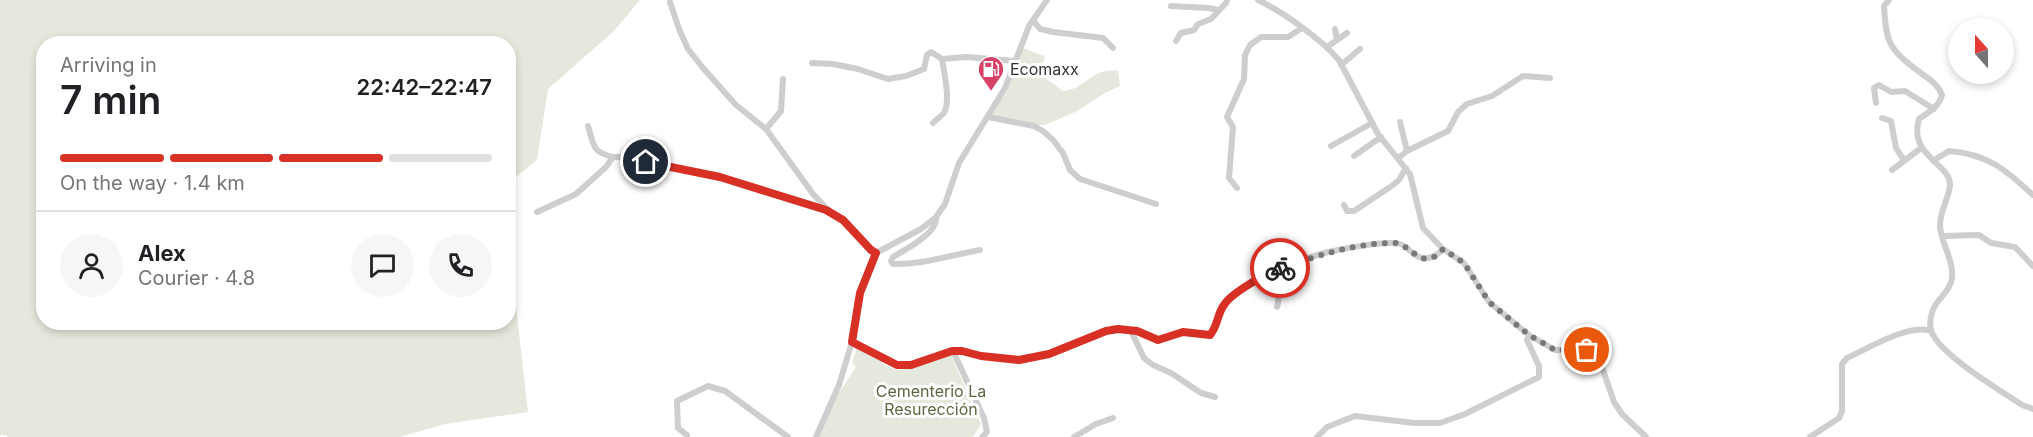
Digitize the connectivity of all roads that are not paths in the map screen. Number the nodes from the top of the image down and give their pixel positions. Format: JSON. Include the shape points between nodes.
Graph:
{"nodes":[{"id":1,"x":1047,"y":0,"type":"edge"},
{"id":2,"x":1227,"y":0,"type":"edge"},
{"id":3,"x":1258,"y":0,"type":"edge"},
{"id":4,"x":1889,"y":0,"type":"edge"},
{"id":5,"x":670,"y":2,"type":"dead end"},
{"id":6,"x":1171,"y":6,"type":"dead end"},
{"id":7,"x":1218,"y":10,"type":"junction"},
{"id":8,"x":1033,"y":20,"type":"junction"},
{"id":9,"x":1302,"y":28,"type":"junction"},
{"id":10,"x":1335,"y":29,"type":"dead end"},
{"id":11,"x":1347,"y":33,"type":"dead end"},
{"id":12,"x":1337,"y":40,"type":"junction"},
{"id":13,"x":1176,"y":41,"type":"dead end"},
{"id":14,"x":1327,"y":47,"type":"junction"},
{"id":15,"x":1113,"y":48,"type":"dead end"},
{"id":16,"x":1360,"y":49,"type":"dead end"},
{"id":17,"x":942,"y":59,"type":"junction"},
{"id":18,"x":1015,"y":61,"type":"junction"},
{"id":19,"x":812,"y":63,"type":"dead end"},
{"id":20,"x":1341,"y":65,"type":"junction"},
{"id":21,"x":1550,"y":78,"type":"dead end"},
{"id":22,"x":783,"y":79,"type":"dead end"},
{"id":23,"x":1876,"y":103,"type":"dead end"},
{"id":24,"x":1934,"y":109,"type":"junction"},
{"id":25,"x":988,"y":117,"type":"junction"},
{"id":26,"x":1882,"y":118,"type":"dead end"},
{"id":27,"x":1400,"y":122,"type":"dead end"},
{"id":28,"x":933,"y":123,"type":"dead end"},
{"id":29,"x":1372,"y":123,"type":"junction"},
{"id":30,"x":588,"y":126,"type":"dead end"},
{"id":31,"x":766,"y":129,"type":"junction"},
{"id":32,"x":1381,"y":137,"type":"junction"},
{"id":33,"x":1331,"y":146,"type":"dead end"},
{"id":34,"x":1921,"y":148,"type":"junction"},
{"id":35,"x":1407,"y":151,"type":"junction"},
{"id":36,"x":1354,"y":156,"type":"dead end"},
{"id":37,"x":613,"y":157,"type":"junction"},
{"id":38,"x":1398,"y":158,"type":"junction"},
{"id":39,"x":1904,"y":160,"type":"junction"},
{"id":40,"x":1933,"y":161,"type":"junction"},
{"id":41,"x":1406,"y":168,"type":"junction"},
{"id":42,"x":1892,"y":171,"type":"dead end"},
{"id":43,"x":1237,"y":188,"type":"dead end"},
{"id":44,"x":2033,"y":195,"type":"edge"},
{"id":45,"x":1156,"y":204,"type":"dead end"},
{"id":46,"x":1344,"y":205,"type":"dead end"},
{"id":47,"x":826,"y":210,"type":"junction"},
{"id":48,"x":537,"y":212,"type":"dead end"},
{"id":49,"x":936,"y":217,"type":"junction"},
{"id":50,"x":1943,"y":236,"type":"junction"},
{"id":51,"x":1443,"y":249,"type":"junction"},
{"id":52,"x":980,"y":250,"type":"dead end"},
{"id":53,"x":876,"y":253,"type":"junction"},
{"id":54,"x":2033,"y":266,"type":"edge"},
{"id":55,"x":1275,"y":270,"type":"junction"},
{"id":56,"x":1277,"y":307,"type":"dead end"},
{"id":57,"x":1131,"y":331,"type":"junction"},
{"id":58,"x":1931,"y":331,"type":"junction"},
{"id":59,"x":1529,"y":335,"type":"junction"},
{"id":60,"x":852,"y":342,"type":"junction"},
{"id":61,"x":952,"y":351,"type":"junction"},
{"id":62,"x":1215,"y":397,"type":"dead end"},
{"id":63,"x":2033,"y":410,"type":"edge"},
{"id":64,"x":1113,"y":418,"type":"dead end"},
{"id":65,"x":687,"y":435,"type":"dead end"},
{"id":66,"x":984,"y":436,"type":"edge"},
{"id":67,"x":788,"y":437,"type":"edge"},
{"id":68,"x":816,"y":437,"type":"edge"},
{"id":69,"x":1074,"y":437,"type":"edge"},
{"id":70,"x":1317,"y":437,"type":"edge"},
{"id":71,"x":1646,"y":437,"type":"edge"},
{"id":72,"x":1810,"y":437,"type":"edge"}],
"edges":[{"from":1,"to":8,"type":"street"},
{"from":2,"to":7,"type":"street"},
{"from":3,"to":9,"type":"street"},
{"from":4,"to":24,"type":"street","via":[[1884,6],[1889,41],[1896,54],[1939,88],[1942,95]]},
{"from":5,"to":31,"type":"street","via":[[688,49],[736,105]]},
{"from":6,"to":7,"type":"street"},
{"from":7,"to":13,"type":"street","via":[[1194,30],[1180,33]]},
{"from":8,"to":15,"type":"street","via":[[1040,29],[1104,38]]},
{"from":8,"to":18,"type":"street"},
{"from":9,"to":14,"type":"street"},
{"from":9,"to":43,"type":"street","via":[[1288,36],[1261,37],[1250,45],[1245,56],[1244,79],[1227,117],[1233,127],[1229,178]]},
{"from":10,"to":12,"type":"street"},
{"from":11,"to":12,"type":"street"},
{"from":12,"to":14,"type":"street"},
{"from":14,"to":20,"type":"street"},
{"from":16,"to":20,"type":"street"},
{"from":17,"to":18,"type":"street"},
{"from":17,"to":19,"type":"street","via":[[931,52],[924,69],[888,79],[858,69]]},
{"from":17,"to":28,"type":"street","via":[[947,103]]},
{"from":18,"to":25,"type":"street"},
{"from":20,"to":29,"type":"street"},
{"from":21,"to":35,"type":"street","via":[[1523,76],[1492,96],[1467,104],[1448,131]]},
{"from":22,"to":31,"type":"street","via":[[781,111]]},
{"from":23,"to":24,"type":"street","via":[[1873,94],[1879,85],[1891,92],[1905,90]]},
{"from":24,"to":34,"type":"street","via":[[1919,119],[1916,130]]},
{"from":25,"to":45,"type":"street","via":[[1034,126],[1053,140],[1064,153],[1070,170],[1080,179]]},
{"from":25,"to":49,"type":"street","via":[[959,163],[945,204]]},
{"from":26,"to":39,"type":"street","via":[[1891,121],[1896,148]]},
{"from":27,"to":35,"type":"street"},
{"from":29,"to":32,"type":"street"},
{"from":29,"to":33,"type":"street"},
{"from":30,"to":37,"type":"street","via":[[594,149]]},
{"from":31,"to":47,"type":"street"},
{"from":32,"to":36,"type":"street"},
{"from":32,"to":38,"type":"street"},
{"from":34,"to":39,"type":"street"},
{"from":34,"to":40,"type":"street"},
{"from":35,"to":38,"type":"street"},
{"from":37,"to":47,"type":"street","via":[[720,177]]},
{"from":37,"to":48,"type":"street","via":[[576,194]]},
{"from":38,"to":41,"type":"street"},
{"from":39,"to":42,"type":"street"},
{"from":40,"to":44,"type":"street","via":[[1949,151],[1979,157],[2005,170]]},
{"from":40,"to":50,"type":"street","via":[[1950,184],[1941,219]]},
{"from":41,"to":46,"type":"street","via":[[1393,186],[1354,211],[1347,211]]},
{"from":41,"to":51,"type":"street","via":[[1423,228]]},
{"from":47,"to":53,"type":"street","via":[[843,220]]},
{"from":49,"to":52,"type":"street","via":[[934,227],[893,257],[893,264],[915,265]]},
{"from":49,"to":53,"type":"street"},
{"from":50,"to":54,"type":"street","via":[[1979,235],[1991,243],[2015,247]]},
{"from":50,"to":58,"type":"street","via":[[1952,280],[1935,304]]},
{"from":51,"to":55,"type":"street","via":[[1437,256],[1425,259],[1414,256],[1398,243],[1377,244],[1328,252]]},
{"from":51,"to":59,"type":"street","via":[[1464,263],[1489,302]]},
{"from":53,"to":60,"type":"street","via":[[860,293]]},
{"from":55,"to":56,"type":"street","via":[[1280,294]]},
{"from":55,"to":57,"type":"street","via":[[1223,305],[1210,335],[1183,332],[1158,340]]},
{"from":57,"to":61,"type":"street","via":[[1106,331],[1049,354],[1019,360]]},
{"from":57,"to":62,"type":"street","via":[[1144,358],[1201,393]]},
{"from":58,"to":63,"type":"street","via":[[1960,362]]},
{"from":58,"to":72,"type":"street","via":[[1910,330],[1847,358],[1842,364],[1839,418]]},
{"from":59,"to":70,"type":"street","via":[[1527,340],[1539,366],[1539,377],[1466,414],[1440,423],[1355,416],[1327,427]]},
{"from":59,"to":71,"type":"street","via":[[1555,350],[1587,350],[1596,357],[1614,402]]},
{"from":60,"to":61,"type":"street","via":[[897,365],[911,365]]},
{"from":60,"to":68,"type":"street","via":[[840,385]]},
{"from":61,"to":66,"type":"street","via":[[984,418]]},
{"from":64,"to":69,"type":"street"},
{"from":65,"to":67,"type":"street","via":[[678,428],[677,401],[708,386],[725,391]]}]}
